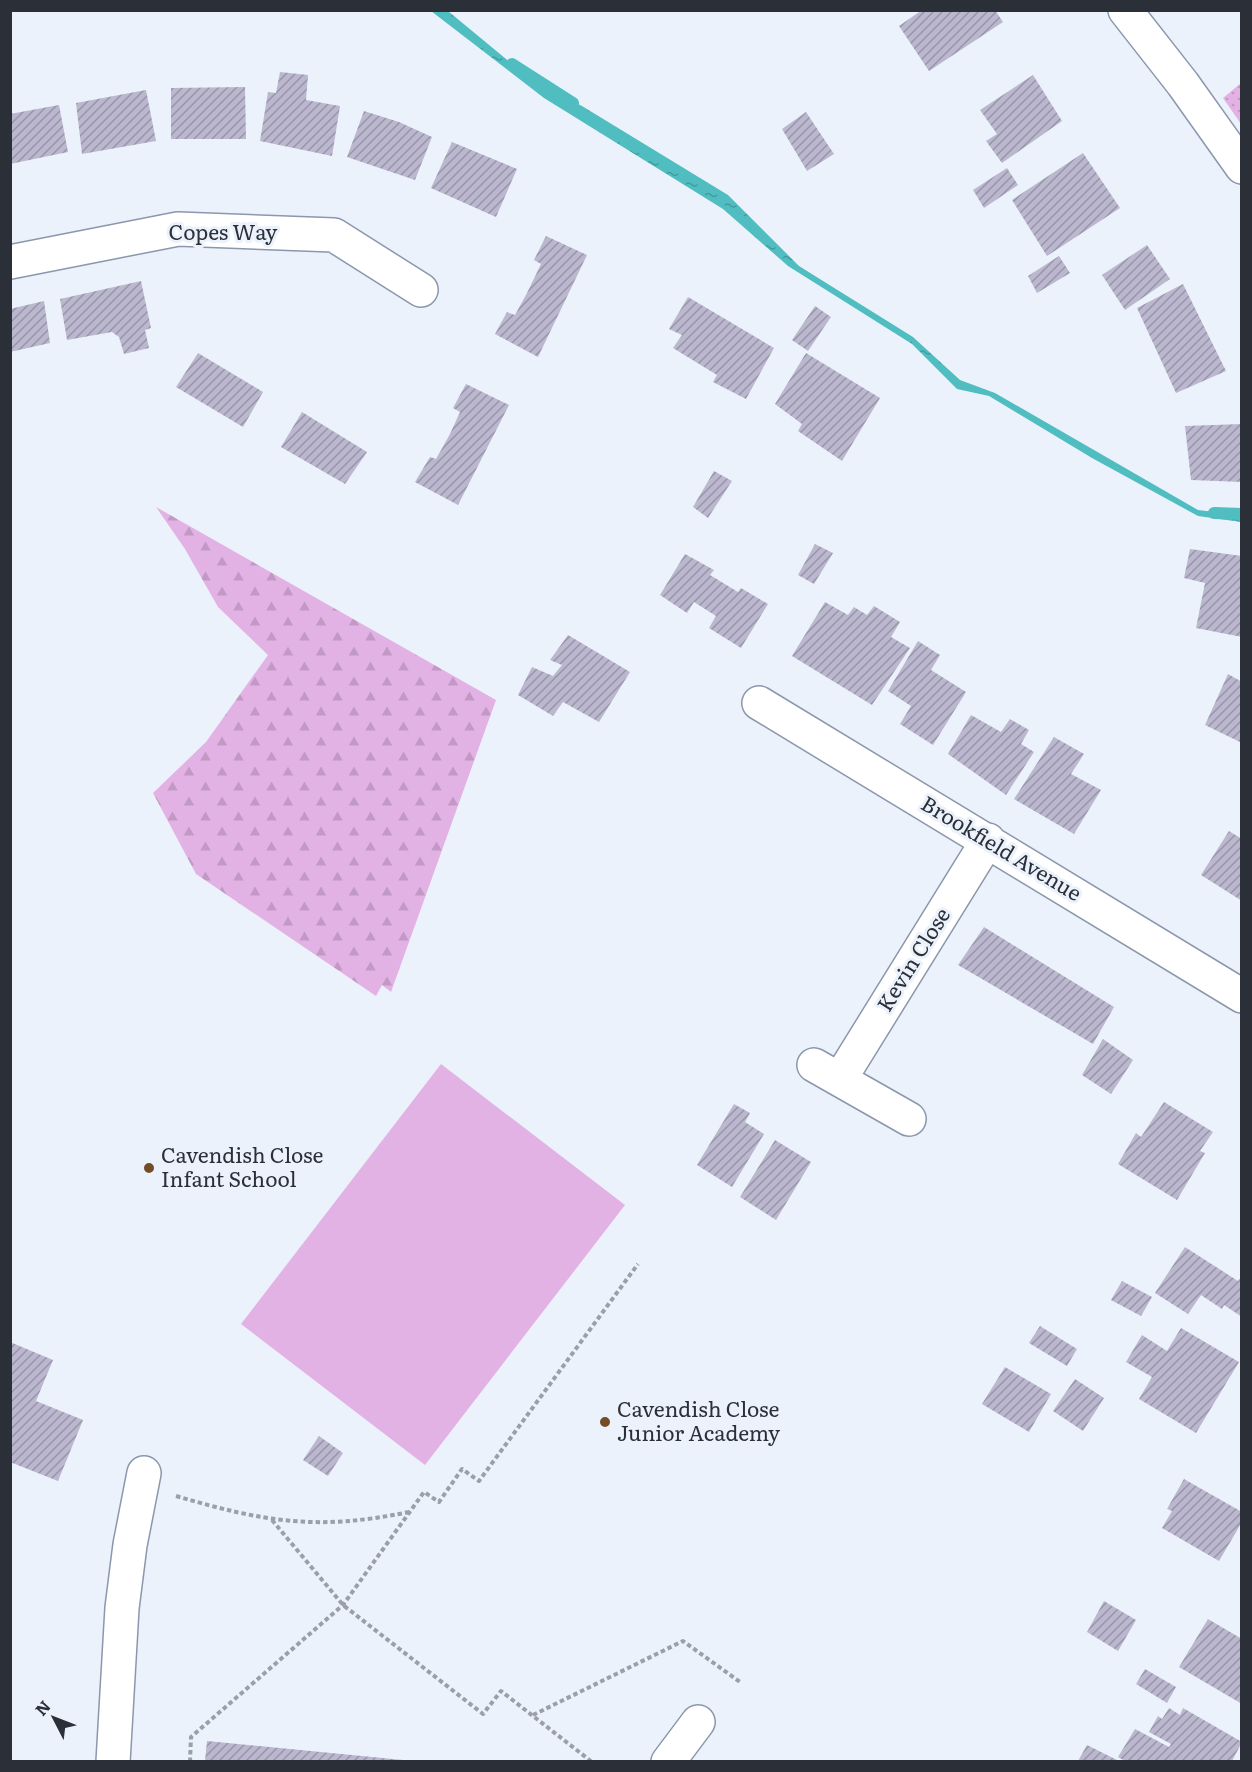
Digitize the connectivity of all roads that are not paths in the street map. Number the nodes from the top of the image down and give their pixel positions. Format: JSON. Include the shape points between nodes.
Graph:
{"nodes":[{"id":1,"x":1125,"y":10,"type":"edge"},
{"id":2,"x":1242,"y":166,"type":"edge"},
{"id":3,"x":10,"y":262,"type":"edge"},
{"id":4,"x":422,"y":290,"type":"dead end"},
{"id":5,"x":759,"y":703,"type":"dead end"},
{"id":6,"x":988,"y":840,"type":"junction"},
{"id":7,"x":1242,"y":996,"type":"edge"},
{"id":8,"x":909,"y":1119,"type":"dead end"},
{"id":9,"x":142,"y":1479,"type":"road end"},
{"id":10,"x":698,"y":1722,"type":"dead end"},
{"id":11,"x":113,"y":1761,"type":"edge"},
{"id":12,"x":668,"y":1761,"type":"edge"}],
"edges":[{"from":1,"to":2,"type":"street"},
{"from":3,"to":4,"type":"street","name":"Copes Way","via":[[178,229],[334,234]]},
{"from":5,"to":6,"type":"street","name":"Brookfield Avenue"},
{"from":6,"to":7,"type":"street","name":"Brookfield Avenue"},
{"from":6,"to":8,"type":"street","name":"Kevin Close","via":[[827,1072]]},
{"from":9,"to":11,"type":"street","via":[[122,1608]]},
{"from":10,"to":12,"type":"street"}]}
